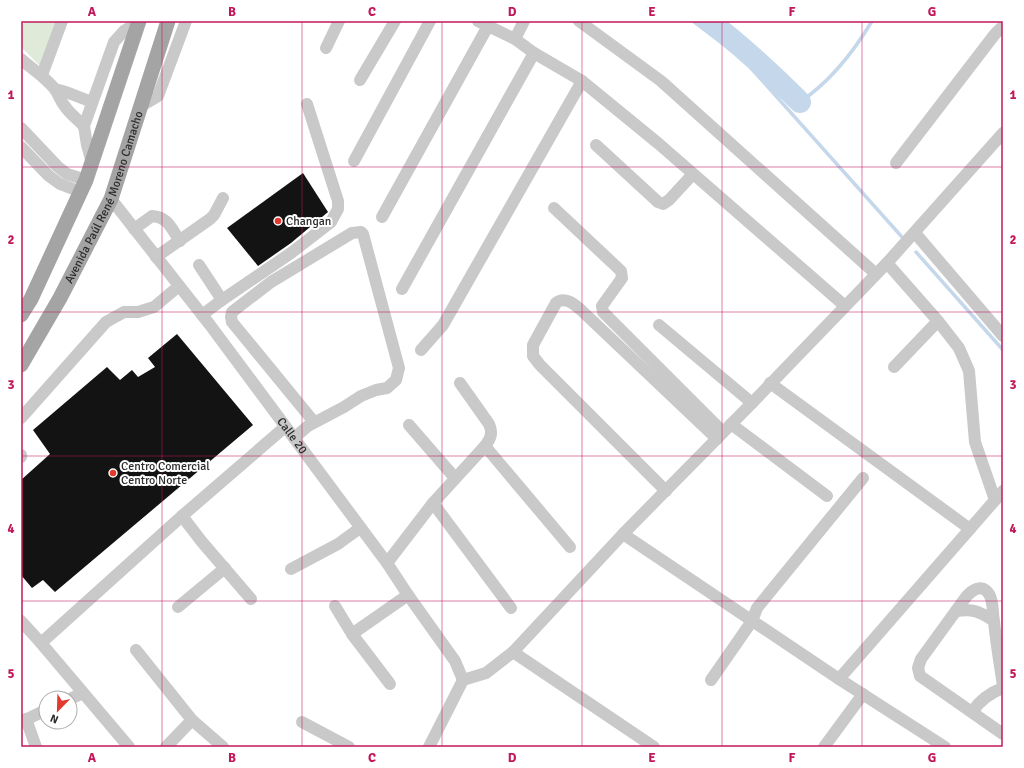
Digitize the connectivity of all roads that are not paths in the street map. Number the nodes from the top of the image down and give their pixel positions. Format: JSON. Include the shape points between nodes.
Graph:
{"nodes":[{"id":1,"x":62,"y":21,"type":"edge"},
{"id":2,"x":168,"y":21,"type":"edge"},
{"id":3,"x":186,"y":21,"type":"edge"},
{"id":4,"x":339,"y":21,"type":"edge"},
{"id":5,"x":394,"y":21,"type":"edge"},
{"id":6,"x":430,"y":21,"type":"edge"},
{"id":7,"x":524,"y":21,"type":"edge"},
{"id":8,"x":579,"y":21,"type":"edge"},
{"id":9,"x":139,"y":22,"type":"edge"},
{"id":10,"x":483,"y":23,"type":"edge"},
{"id":11,"x":1003,"y":29,"type":"edge"},
{"id":12,"x":515,"y":39,"type":"junction"},
{"id":13,"x":326,"y":48,"type":"dead end"},
{"id":14,"x":534,"y":52,"type":"junction"},
{"id":15,"x":21,"y":59,"type":"edge"},
{"id":16,"x":42,"y":75,"type":"junction"},
{"id":17,"x":360,"y":80,"type":"dead end"},
{"id":18,"x":582,"y":81,"type":"junction"},
{"id":19,"x":55,"y":90,"type":"junction"},
{"id":20,"x":92,"y":102,"type":"junction"},
{"id":21,"x":308,"y":104,"type":"dead end"},
{"id":22,"x":141,"y":106,"type":"junction"},
{"id":23,"x":84,"y":126,"type":"junction"},
{"id":24,"x":21,"y":128,"type":"edge"},
{"id":25,"x":1003,"y":133,"type":"edge"},
{"id":26,"x":596,"y":146,"type":"dead end"},
{"id":27,"x":21,"y":147,"type":"edge"},
{"id":28,"x":354,"y":161,"type":"dead end"},
{"id":29,"x":92,"y":163,"type":"junction"},
{"id":30,"x":896,"y":163,"type":"dead end"},
{"id":31,"x":693,"y":174,"type":"junction"},
{"id":32,"x":83,"y":186,"type":"junction"},
{"id":33,"x":223,"y":198,"type":"dead end"},
{"id":34,"x":110,"y":199,"type":"junction"},
{"id":35,"x":554,"y":208,"type":"dead end"},
{"id":36,"x":382,"y":217,"type":"dead end"},
{"id":37,"x":134,"y":229,"type":"junction"},
{"id":38,"x":915,"y":233,"type":"junction"},
{"id":39,"x":180,"y":241,"type":"junction"},
{"id":40,"x":156,"y":257,"type":"junction"},
{"id":41,"x":887,"y":263,"type":"junction"},
{"id":42,"x":199,"y":265,"type":"dead end"},
{"id":43,"x":876,"y":274,"type":"junction"},
{"id":44,"x":179,"y":286,"type":"junction"},
{"id":45,"x":402,"y":289,"type":"dead end"},
{"id":46,"x":26,"y":300,"type":"edge"},
{"id":47,"x":222,"y":300,"type":"junction"},
{"id":48,"x":845,"y":306,"type":"junction"},
{"id":49,"x":21,"y":315,"type":"edge"},
{"id":50,"x":202,"y":315,"type":"junction"},
{"id":51,"x":938,"y":321,"type":"junction"},
{"id":52,"x":659,"y":325,"type":"dead end"},
{"id":53,"x":1003,"y":336,"type":"edge"},
{"id":54,"x":421,"y":350,"type":"dead end"},
{"id":55,"x":21,"y":365,"type":"edge"},
{"id":56,"x":894,"y":367,"type":"dead end"},
{"id":57,"x":460,"y":383,"type":"dead end"},
{"id":58,"x":770,"y":383,"type":"junction"},
{"id":59,"x":752,"y":403,"type":"junction"},
{"id":60,"x":21,"y":418,"type":"edge"},
{"id":61,"x":314,"y":422,"type":"junction"},
{"id":62,"x":409,"y":425,"type":"dead end"},
{"id":63,"x":285,"y":427,"type":"junction"},
{"id":64,"x":724,"y":432,"type":"junction"},
{"id":65,"x":294,"y":438,"type":"junction"},
{"id":66,"x":485,"y":446,"type":"junction"},
{"id":67,"x":455,"y":478,"type":"junction"},
{"id":68,"x":863,"y":478,"type":"dead end"},
{"id":69,"x":666,"y":490,"type":"junction"},
{"id":70,"x":1003,"y":491,"type":"edge"},
{"id":71,"x":827,"y":496,"type":"dead end"},
{"id":72,"x":995,"y":500,"type":"junction"},
{"id":73,"x":433,"y":503,"type":"junction"},
{"id":74,"x":182,"y":516,"type":"junction"},
{"id":75,"x":360,"y":528,"type":"junction"},
{"id":76,"x":970,"y":529,"type":"junction"},
{"id":77,"x":623,"y":534,"type":"junction"},
{"id":78,"x":570,"y":548,"type":"dead end"},
{"id":79,"x":387,"y":563,"type":"junction"},
{"id":80,"x":224,"y":568,"type":"junction"},
{"id":81,"x":291,"y":568,"type":"dead end"},
{"id":82,"x":408,"y":595,"type":"junction"},
{"id":83,"x":252,"y":599,"type":"dead end"},
{"id":84,"x":335,"y":606,"type":"dead end"},
{"id":85,"x":178,"y":607,"type":"dead end"},
{"id":86,"x":510,"y":608,"type":"dead end"},
{"id":87,"x":956,"y":611,"type":"junction"},
{"id":88,"x":993,"y":620,"type":"junction"},
{"id":89,"x":21,"y":621,"type":"edge"},
{"id":90,"x":752,"y":621,"type":"junction"},
{"id":91,"x":352,"y":634,"type":"junction"},
{"id":92,"x":41,"y":643,"type":"junction"},
{"id":93,"x":136,"y":650,"type":"dead end"},
{"id":94,"x":513,"y":652,"type":"junction"},
{"id":95,"x":839,"y":679,"type":"junction"},
{"id":96,"x":464,"y":680,"type":"junction"},
{"id":97,"x":711,"y":680,"type":"dead end"},
{"id":98,"x":390,"y":684,"type":"dead end"},
{"id":99,"x":1003,"y":687,"type":"edge"},
{"id":100,"x":83,"y":693,"type":"junction"},
{"id":101,"x":863,"y":694,"type":"junction"},
{"id":102,"x":78,"y":695,"type":"edge"},
{"id":103,"x":972,"y":712,"type":"junction"},
{"id":104,"x":38,"y":714,"type":"edge"},
{"id":105,"x":192,"y":720,"type":"junction"},
{"id":106,"x":24,"y":721,"type":"edge"},
{"id":107,"x":302,"y":722,"type":"dead end"},
{"id":108,"x":1003,"y":734,"type":"edge"},
{"id":109,"x":936,"y":745,"type":"edge"},
{"id":110,"x":36,"y":747,"type":"edge"},
{"id":111,"x":129,"y":747,"type":"edge"},
{"id":112,"x":166,"y":747,"type":"edge"},
{"id":113,"x":223,"y":747,"type":"edge"},
{"id":114,"x":349,"y":747,"type":"edge"},
{"id":115,"x":429,"y":747,"type":"edge"},
{"id":116,"x":654,"y":747,"type":"edge"},
{"id":117,"x":824,"y":747,"type":"edge"}],
"edges":[{"from":1,"to":16,"type":"street"},
{"from":2,"to":22,"type":"main road","name":"Avenida Paúl René Moreno Camacho"},
{"from":3,"to":22,"type":"street","via":[[158,96]]},
{"from":4,"to":13,"type":"street"},
{"from":5,"to":17,"type":"street"},
{"from":6,"to":28,"type":"street"},
{"from":7,"to":12,"type":"street"},
{"from":8,"to":43,"type":"street","via":[[661,81]]},
{"from":9,"to":20,"type":"street","via":[[124,31],[114,42]]},
{"from":9,"to":29,"type":"main road","name":"Avenida Paúl René Moreno Camacho"},
{"from":10,"to":12,"type":"street"},
{"from":10,"to":36,"type":"street"},
{"from":11,"to":30,"type":"street","via":[[995,34]]},
{"from":12,"to":14,"type":"street"},
{"from":14,"to":18,"type":"street"},
{"from":14,"to":45,"type":"street"},
{"from":15,"to":16,"type":"street","via":[[36,73]]},
{"from":16,"to":19,"type":"street"},
{"from":18,"to":31,"type":"street"},
{"from":18,"to":54,"type":"street","via":[[443,325]]},
{"from":19,"to":20,"type":"street"},
{"from":19,"to":23,"type":"street","via":[[71,114]]},
{"from":20,"to":23,"type":"street"},
{"from":21,"to":47,"type":"street","via":[[338,201],[338,209],[331,222]]},
{"from":22,"to":34,"type":"main road","name":"Avenida Paúl René Moreno Camacho"},
{"from":23,"to":29,"type":"street"},
{"from":24,"to":32,"type":"street","via":[[58,167]]},
{"from":25,"to":38,"type":"street"},
{"from":26,"to":31,"type":"street","via":[[663,204]]},
{"from":27,"to":32,"type":"street","via":[[60,184]]},
{"from":29,"to":32,"type":"main road","name":"Avenida Paúl René Moreno Camacho"},
{"from":31,"to":48,"type":"street"},
{"from":32,"to":46,"type":"main road","name":"Avenida Paúl René Moreno Camacho"},
{"from":33,"to":39,"type":"street","via":[[210,219]]},
{"from":34,"to":37,"type":"street","name":"Calle 20"},
{"from":34,"to":55,"type":"main road","name":"Avenida Paúl René Moreno Camacho","via":[[60,298]]},
{"from":35,"to":64,"type":"street","via":[[621,271],[622,278],[602,306],[603,312]]},
{"from":37,"to":39,"type":"street","via":[[152,216],[160,216]]},
{"from":37,"to":40,"type":"street","name":"Calle 20"},
{"from":38,"to":41,"type":"street"},
{"from":38,"to":53,"type":"street"},
{"from":39,"to":40,"type":"street"},
{"from":40,"to":44,"type":"street","name":"Calle 20"},
{"from":41,"to":43,"type":"street"},
{"from":41,"to":51,"type":"street"},
{"from":42,"to":47,"type":"street"},
{"from":43,"to":48,"type":"street"},
{"from":44,"to":50,"type":"street","name":"Calle 20"},
{"from":44,"to":60,"type":"street","via":[[154,307],[138,312],[124,312],[106,322]]},
{"from":46,"to":49,"type":"main road","name":"Avenida Paúl René Moreno Camacho"},
{"from":47,"to":50,"type":"street"},
{"from":48,"to":58,"type":"street"},
{"from":50,"to":63,"type":"street","name":"Calle 20"},
{"from":51,"to":56,"type":"street"},
{"from":51,"to":72,"type":"street","via":[[959,348],[969,371],[975,442]]},
{"from":52,"to":59,"type":"street"},
{"from":57,"to":66,"type":"street","via":[[492,429],[491,437]]},
{"from":58,"to":59,"type":"street"},
{"from":58,"to":76,"type":"street"},
{"from":59,"to":64,"type":"street"},
{"from":61,"to":61,"type":"street","via":[[232,322],[232,312],[288,271],[352,233],[361,232],[399,368],[396,380],[387,388],[361,396]]},
{"from":61,"to":65,"type":"street"},
{"from":62,"to":67,"type":"street"},
{"from":63,"to":65,"type":"street","name":"Calle 20"},
{"from":63,"to":74,"type":"street"},
{"from":64,"to":69,"type":"street"},
{"from":64,"to":69,"type":"street","via":[[572,303],[565,300],[556,304],[533,345],[533,356]]},
{"from":64,"to":71,"type":"street"},
{"from":65,"to":75,"type":"street","name":"Calle 20"},
{"from":66,"to":67,"type":"street"},
{"from":66,"to":78,"type":"street"},
{"from":67,"to":73,"type":"street"},
{"from":68,"to":90,"type":"street","via":[[756,608]]},
{"from":69,"to":77,"type":"street"},
{"from":70,"to":72,"type":"street"},
{"from":72,"to":76,"type":"street"},
{"from":73,"to":79,"type":"street"},
{"from":73,"to":86,"type":"street"},
{"from":74,"to":80,"type":"street"},
{"from":74,"to":92,"type":"street"},
{"from":75,"to":79,"type":"street","name":"Calle 20"},
{"from":75,"to":81,"type":"street","via":[[338,544]]},
{"from":76,"to":95,"type":"street"},
{"from":77,"to":90,"type":"street"},
{"from":77,"to":94,"type":"street"},
{"from":79,"to":82,"type":"street","name":"Calle 20"},
{"from":80,"to":83,"type":"street"},
{"from":80,"to":85,"type":"street"},
{"from":82,"to":91,"type":"street"},
{"from":82,"to":96,"type":"street","name":"Calle 20","via":[[455,661]]},
{"from":84,"to":91,"type":"street"},
{"from":87,"to":88,"type":"street","via":[[971,610]]},
{"from":87,"to":88,"type":"street","via":[[972,591],[984,589],[992,602]]},
{"from":87,"to":103,"type":"street","via":[[921,659],[918,668],[920,676]]},
{"from":88,"to":99,"type":"street"},
{"from":89,"to":92,"type":"street"},
{"from":90,"to":95,"type":"street"},
{"from":90,"to":97,"type":"street"},
{"from":91,"to":98,"type":"street"},
{"from":92,"to":100,"type":"street"},
{"from":93,"to":105,"type":"street"},
{"from":94,"to":96,"type":"street","via":[[486,673]]},
{"from":94,"to":116,"type":"street"},
{"from":95,"to":101,"type":"street"},
{"from":96,"to":115,"type":"street"},
{"from":99,"to":103,"type":"street","via":[[991,692]]},
{"from":100,"to":102,"type":"street"},
{"from":100,"to":111,"type":"street"},
{"from":101,"to":109,"type":"street"},
{"from":101,"to":117,"type":"street"},
{"from":103,"to":108,"type":"street"},
{"from":104,"to":106,"type":"street"},
{"from":105,"to":112,"type":"street"},
{"from":105,"to":113,"type":"street"},
{"from":106,"to":110,"type":"street"},
{"from":107,"to":114,"type":"street"}]}
